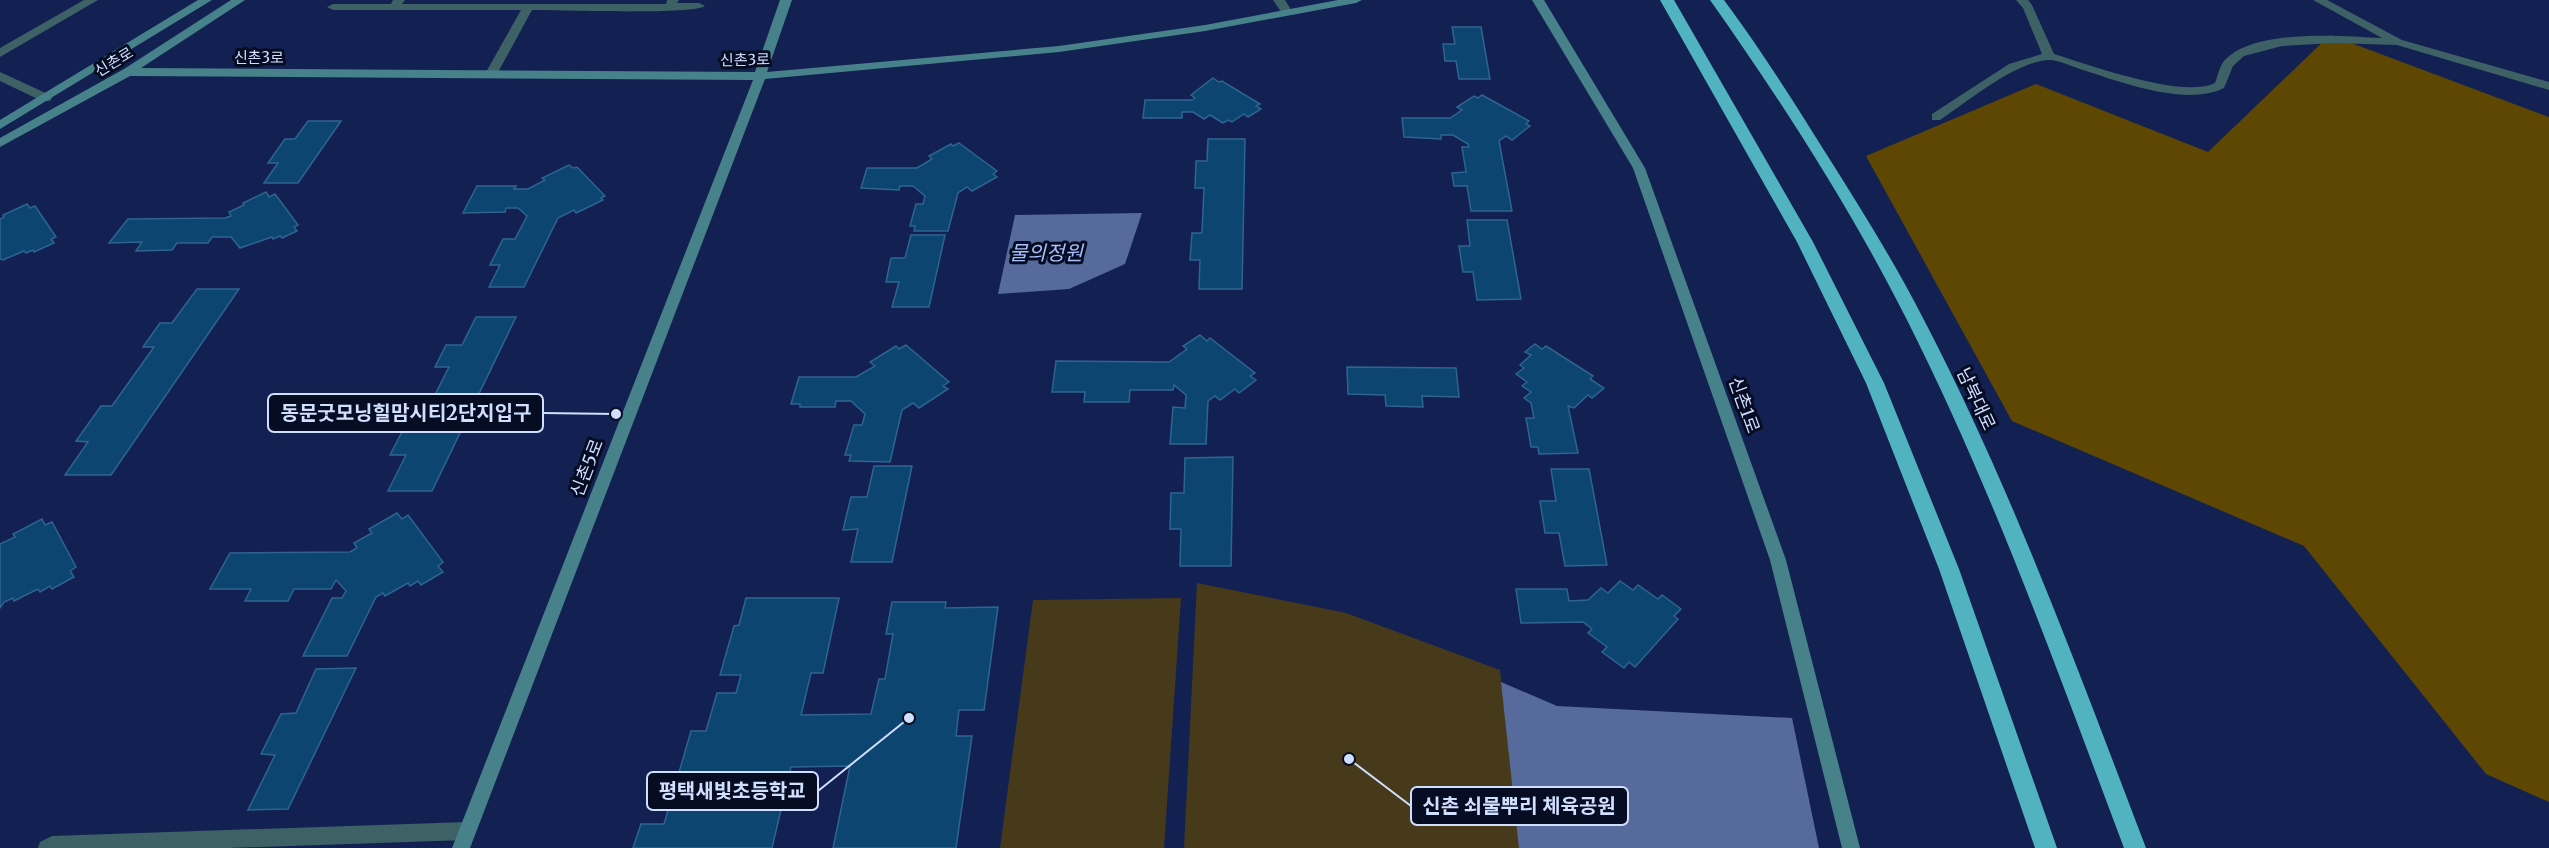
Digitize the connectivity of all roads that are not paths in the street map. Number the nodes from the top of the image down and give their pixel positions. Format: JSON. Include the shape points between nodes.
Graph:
{"nodes":[{"id":1,"x":92,"y":0,"type":"edge"},
{"id":2,"x":206,"y":0,"type":"edge"},
{"id":3,"x":239,"y":0,"type":"edge"},
{"id":4,"x":786,"y":0,"type":"edge"},
{"id":5,"x":1279,"y":0,"type":"edge"},
{"id":6,"x":1356,"y":0,"type":"edge"},
{"id":7,"x":1538,"y":0,"type":"edge"},
{"id":8,"x":1667,"y":0,"type":"edge"},
{"id":9,"x":1717,"y":0,"type":"edge"},
{"id":10,"x":2022,"y":0,"type":"edge"},
{"id":11,"x":2319,"y":0,"type":"edge"},
{"id":12,"x":396,"y":3,"type":"edge"},
{"id":13,"x":671,"y":3,"type":"edge"},
{"id":14,"x":699,"y":6,"type":"dead end"},
{"id":15,"x":333,"y":7,"type":"dead end"},
{"id":16,"x":528,"y":8,"type":"junction"},
{"id":17,"x":1287,"y":13,"type":"junction"},
{"id":18,"x":2398,"y":42,"type":"junction"},
{"id":19,"x":0,"y":53,"type":"edge"},
{"id":20,"x":2049,"y":56,"type":"junction"},
{"id":21,"x":128,"y":72,"type":"junction"},
{"id":22,"x":491,"y":74,"type":"junction"},
{"id":23,"x":0,"y":76,"type":"edge"},
{"id":24,"x":760,"y":76,"type":"junction"},
{"id":25,"x":2549,"y":86,"type":"edge"},
{"id":26,"x":46,"y":98,"type":"junction"},
{"id":27,"x":1936,"y":117,"type":"dead end"},
{"id":28,"x":0,"y":125,"type":"edge"},
{"id":29,"x":0,"y":143,"type":"edge"},
{"id":30,"x":464,"y":839,"type":"edge"},
{"id":31,"x":46,"y":848,"type":"edge"},
{"id":32,"x":1851,"y":848,"type":"edge"},
{"id":33,"x":2046,"y":848,"type":"edge"},
{"id":34,"x":2135,"y":848,"type":"edge"}],
"edges":[{"from":1,"to":19,"type":"street"},
{"from":2,"to":26,"type":"street","name":"신촌로"},
{"from":3,"to":21,"type":"street","name":"신촌로"},
{"from":4,"to":24,"type":"street","name":"신촌5로"},
{"from":5,"to":17,"type":"street"},
{"from":6,"to":17,"type":"street","name":"신촌3로"},
{"from":7,"to":32,"type":"street","name":"신촌1로","via":[[1639,168],[1778,560]]},
{"from":8,"to":33,"type":"highway","via":[[1805,242],[1875,383],[1949,569]]},
{"from":9,"to":34,"type":"highway","name":"남북대로","via":[[1753,47],[1859,219],[1928,343],[1995,491]]},
{"from":10,"to":20,"type":"street"},
{"from":11,"to":18,"type":"street"},
{"from":12,"to":15,"type":"street"},
{"from":12,"to":16,"type":"street"},
{"from":13,"to":14,"type":"street"},
{"from":13,"to":16,"type":"street"},
{"from":16,"to":22,"type":"street"},
{"from":17,"to":24,"type":"street","name":"신촌3로","via":[[1059,49]]},
{"from":18,"to":20,"type":"street","via":[[2289,40],[2255,46],[2229,62],[2220,86],[2208,91],[2138,83]]},
{"from":18,"to":25,"type":"street"},
{"from":20,"to":27,"type":"street","via":[[2013,67]]},
{"from":21,"to":22,"type":"street","name":"신촌3로"},
{"from":21,"to":29,"type":"street","name":"신촌로"},
{"from":22,"to":24,"type":"street","name":"신촌3로"},
{"from":23,"to":26,"type":"street"},
{"from":24,"to":30,"type":"street","name":"신촌5로"},
{"from":26,"to":28,"type":"street","name":"신촌로"},
{"from":30,"to":31,"type":"street"}]}
